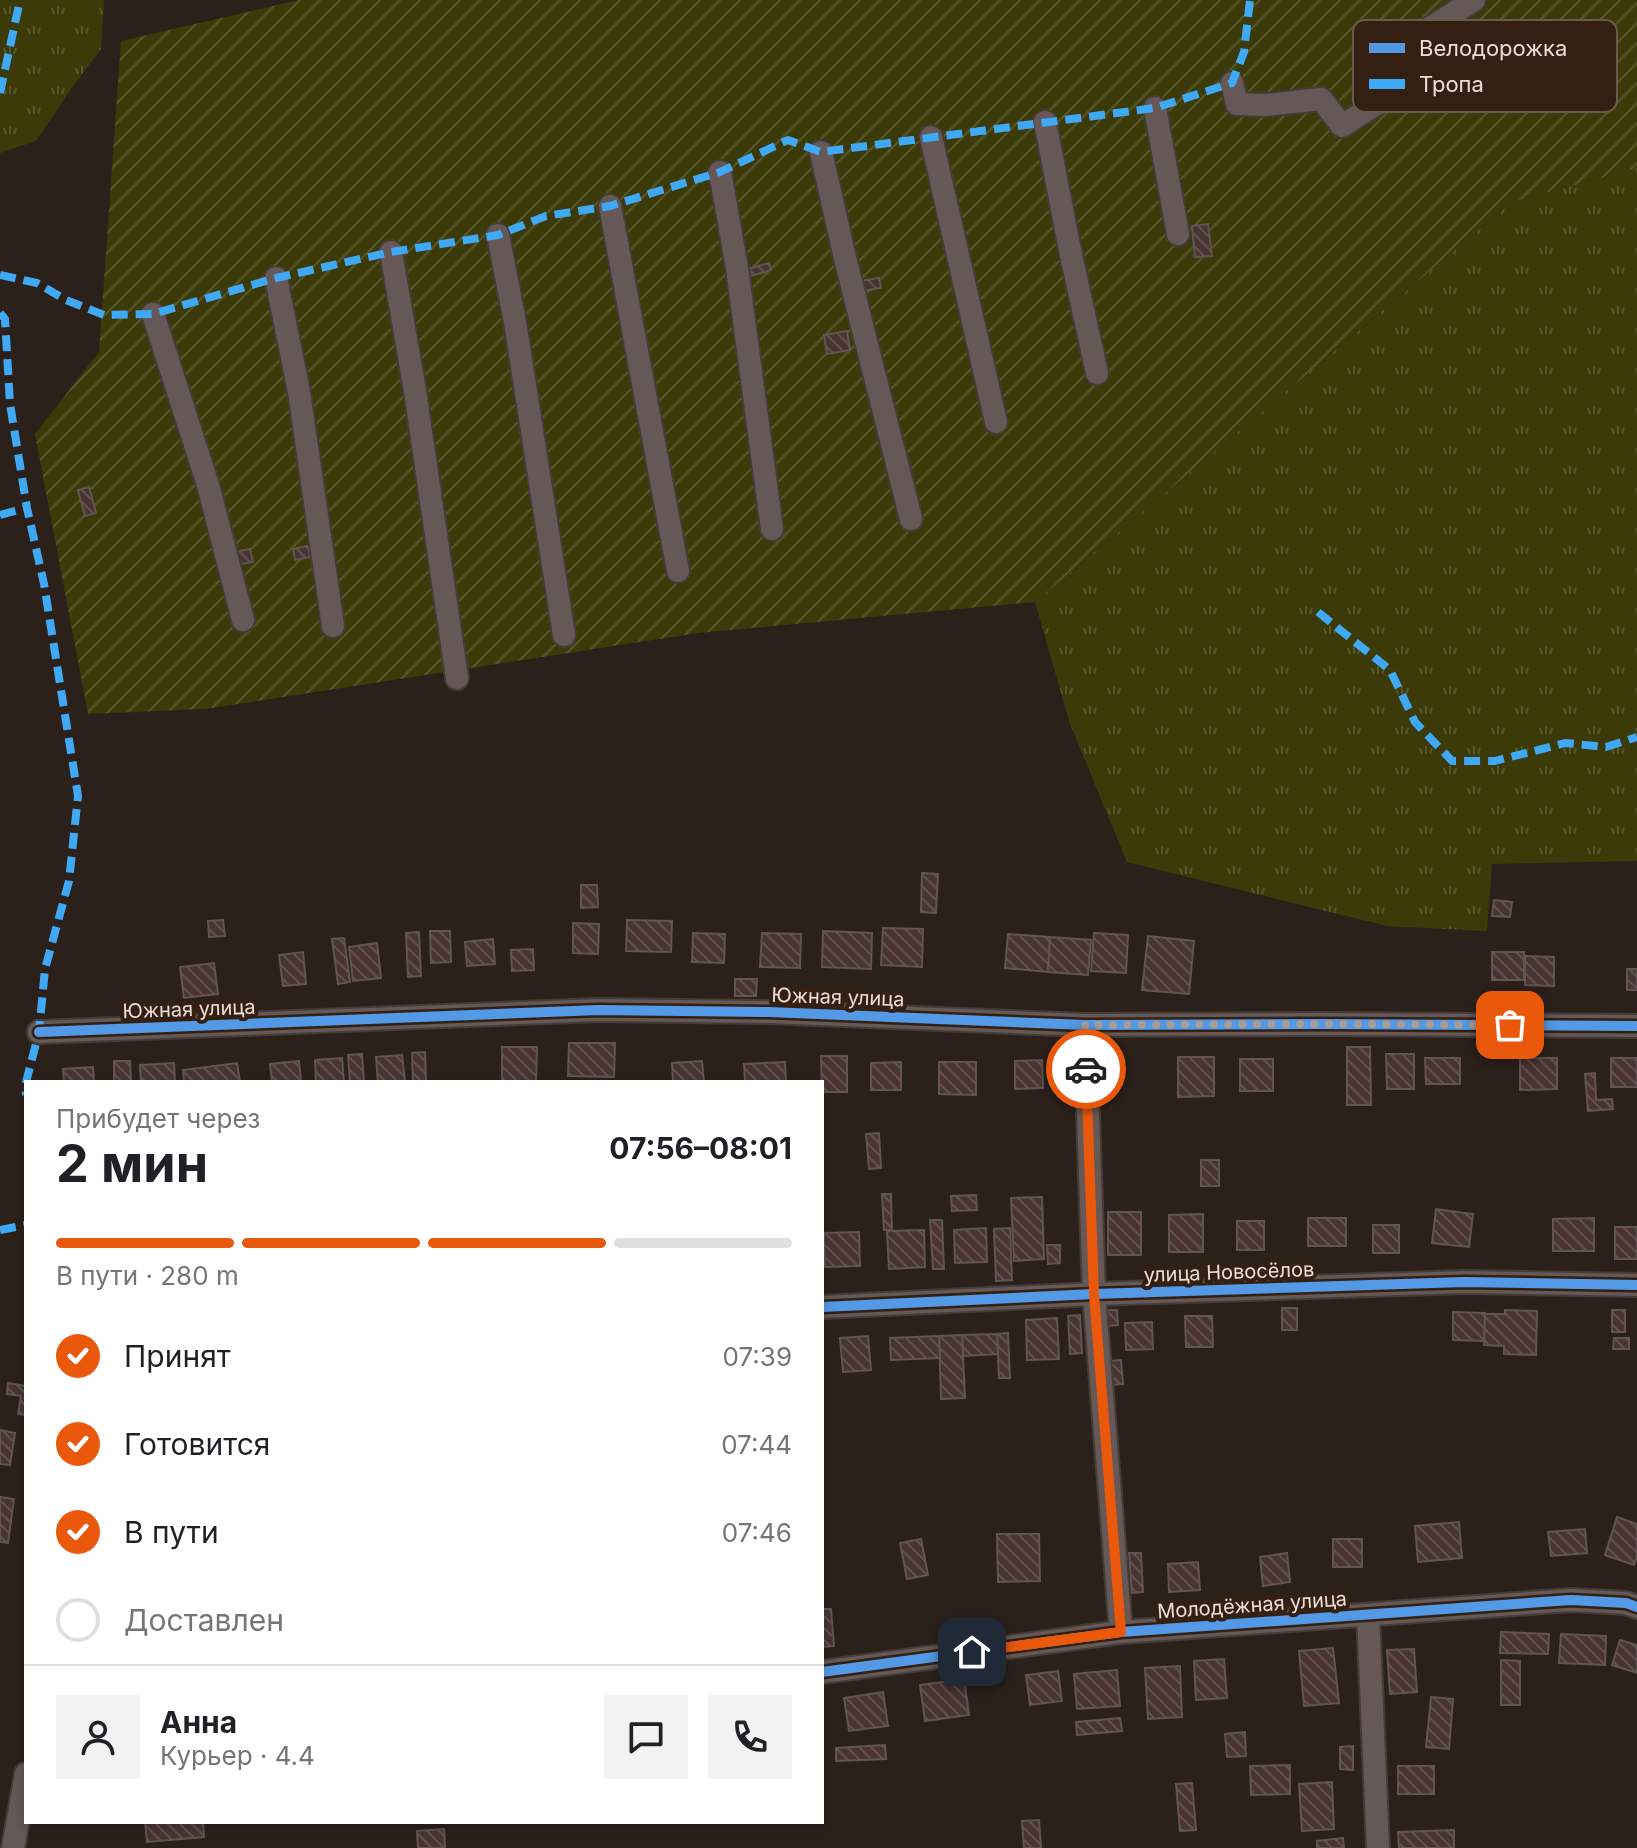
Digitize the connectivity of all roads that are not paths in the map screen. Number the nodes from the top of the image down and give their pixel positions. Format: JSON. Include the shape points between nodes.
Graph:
{"nodes":[{"id":1,"x":1474,"y":0,"type":"edge"},
{"id":2,"x":1443,"y":20,"type":"edge"},
{"id":3,"x":1232,"y":83,"type":"dead end"},
{"id":4,"x":1155,"y":108,"type":"dead end"},
{"id":5,"x":1364,"y":112,"type":"edge"},
{"id":6,"x":1045,"y":122,"type":"dead end"},
{"id":7,"x":931,"y":137,"type":"dead end"},
{"id":8,"x":821,"y":152,"type":"dead end"},
{"id":9,"x":720,"y":172,"type":"dead end"},
{"id":10,"x":610,"y":206,"type":"dead end"},
{"id":11,"x":1178,"y":234,"type":"dead end"},
{"id":12,"x":498,"y":235,"type":"dead end"},
{"id":13,"x":391,"y":252,"type":"dead end"},
{"id":14,"x":276,"y":278,"type":"dead end"},
{"id":15,"x":153,"y":314,"type":"dead end"},
{"id":16,"x":1097,"y":373,"type":"dead end"},
{"id":17,"x":996,"y":422,"type":"dead end"},
{"id":18,"x":911,"y":519,"type":"dead end"},
{"id":19,"x":772,"y":529,"type":"dead end"},
{"id":20,"x":678,"y":571,"type":"dead end"},
{"id":21,"x":243,"y":620,"type":"dead end"},
{"id":22,"x":333,"y":626,"type":"dead end"},
{"id":23,"x":564,"y":635,"type":"dead end"},
{"id":24,"x":457,"y":678,"type":"dead end"},
{"id":25,"x":1085,"y":1025,"type":"junction"},
{"id":26,"x":1637,"y":1026,"type":"edge"},
{"id":27,"x":39,"y":1032,"type":"dead end"},
{"id":28,"x":1637,"y":1285,"type":"edge"},
{"id":29,"x":1094,"y":1294,"type":"junction"},
{"id":30,"x":824,"y":1307,"type":"edge"},
{"id":31,"x":1637,"y":1607,"type":"edge"},
{"id":32,"x":1368,"y":1615,"type":"junction"},
{"id":33,"x":1121,"y":1632,"type":"junction"},
{"id":34,"x":824,"y":1672,"type":"edge"},
{"id":35,"x":24,"y":1785,"type":"edge"},
{"id":36,"x":13,"y":1848,"type":"edge"},
{"id":37,"x":1378,"y":1848,"type":"edge"}],
"edges":[{"from":1,"to":2,"type":"street"},
{"from":3,"to":5,"type":"street","via":[[1237,104],[1321,99],[1342,126]]},
{"from":4,"to":11,"type":"street"},
{"from":6,"to":16,"type":"street"},
{"from":7,"to":17,"type":"street"},
{"from":8,"to":18,"type":"street"},
{"from":9,"to":19,"type":"street"},
{"from":10,"to":20,"type":"street"},
{"from":12,"to":23,"type":"street"},
{"from":13,"to":24,"type":"street"},
{"from":14,"to":22,"type":"street","via":[[299,392]]},
{"from":15,"to":21,"type":"street","via":[[208,485]]},
{"from":25,"to":26,"type":"street","name":"Южная улица"},
{"from":25,"to":27,"type":"street","name":"Южная улица","via":[[598,1010]]},
{"from":25,"to":29,"type":"street"},
{"from":28,"to":29,"type":"street","name":"улица Новосёлов","via":[[1464,1282]]},
{"from":29,"to":30,"type":"street","name":"улица Новосёлов"},
{"from":29,"to":33,"type":"street"},
{"from":31,"to":32,"type":"street","name":"Молодёжная улица","via":[[1571,1600]]},
{"from":32,"to":33,"type":"street","name":"Молодёжная улица"},
{"from":32,"to":37,"type":"street","name":"Молодёжная улица"},
{"from":33,"to":34,"type":"street","name":"Молодёжная улица"},
{"from":35,"to":36,"type":"street"}]}
